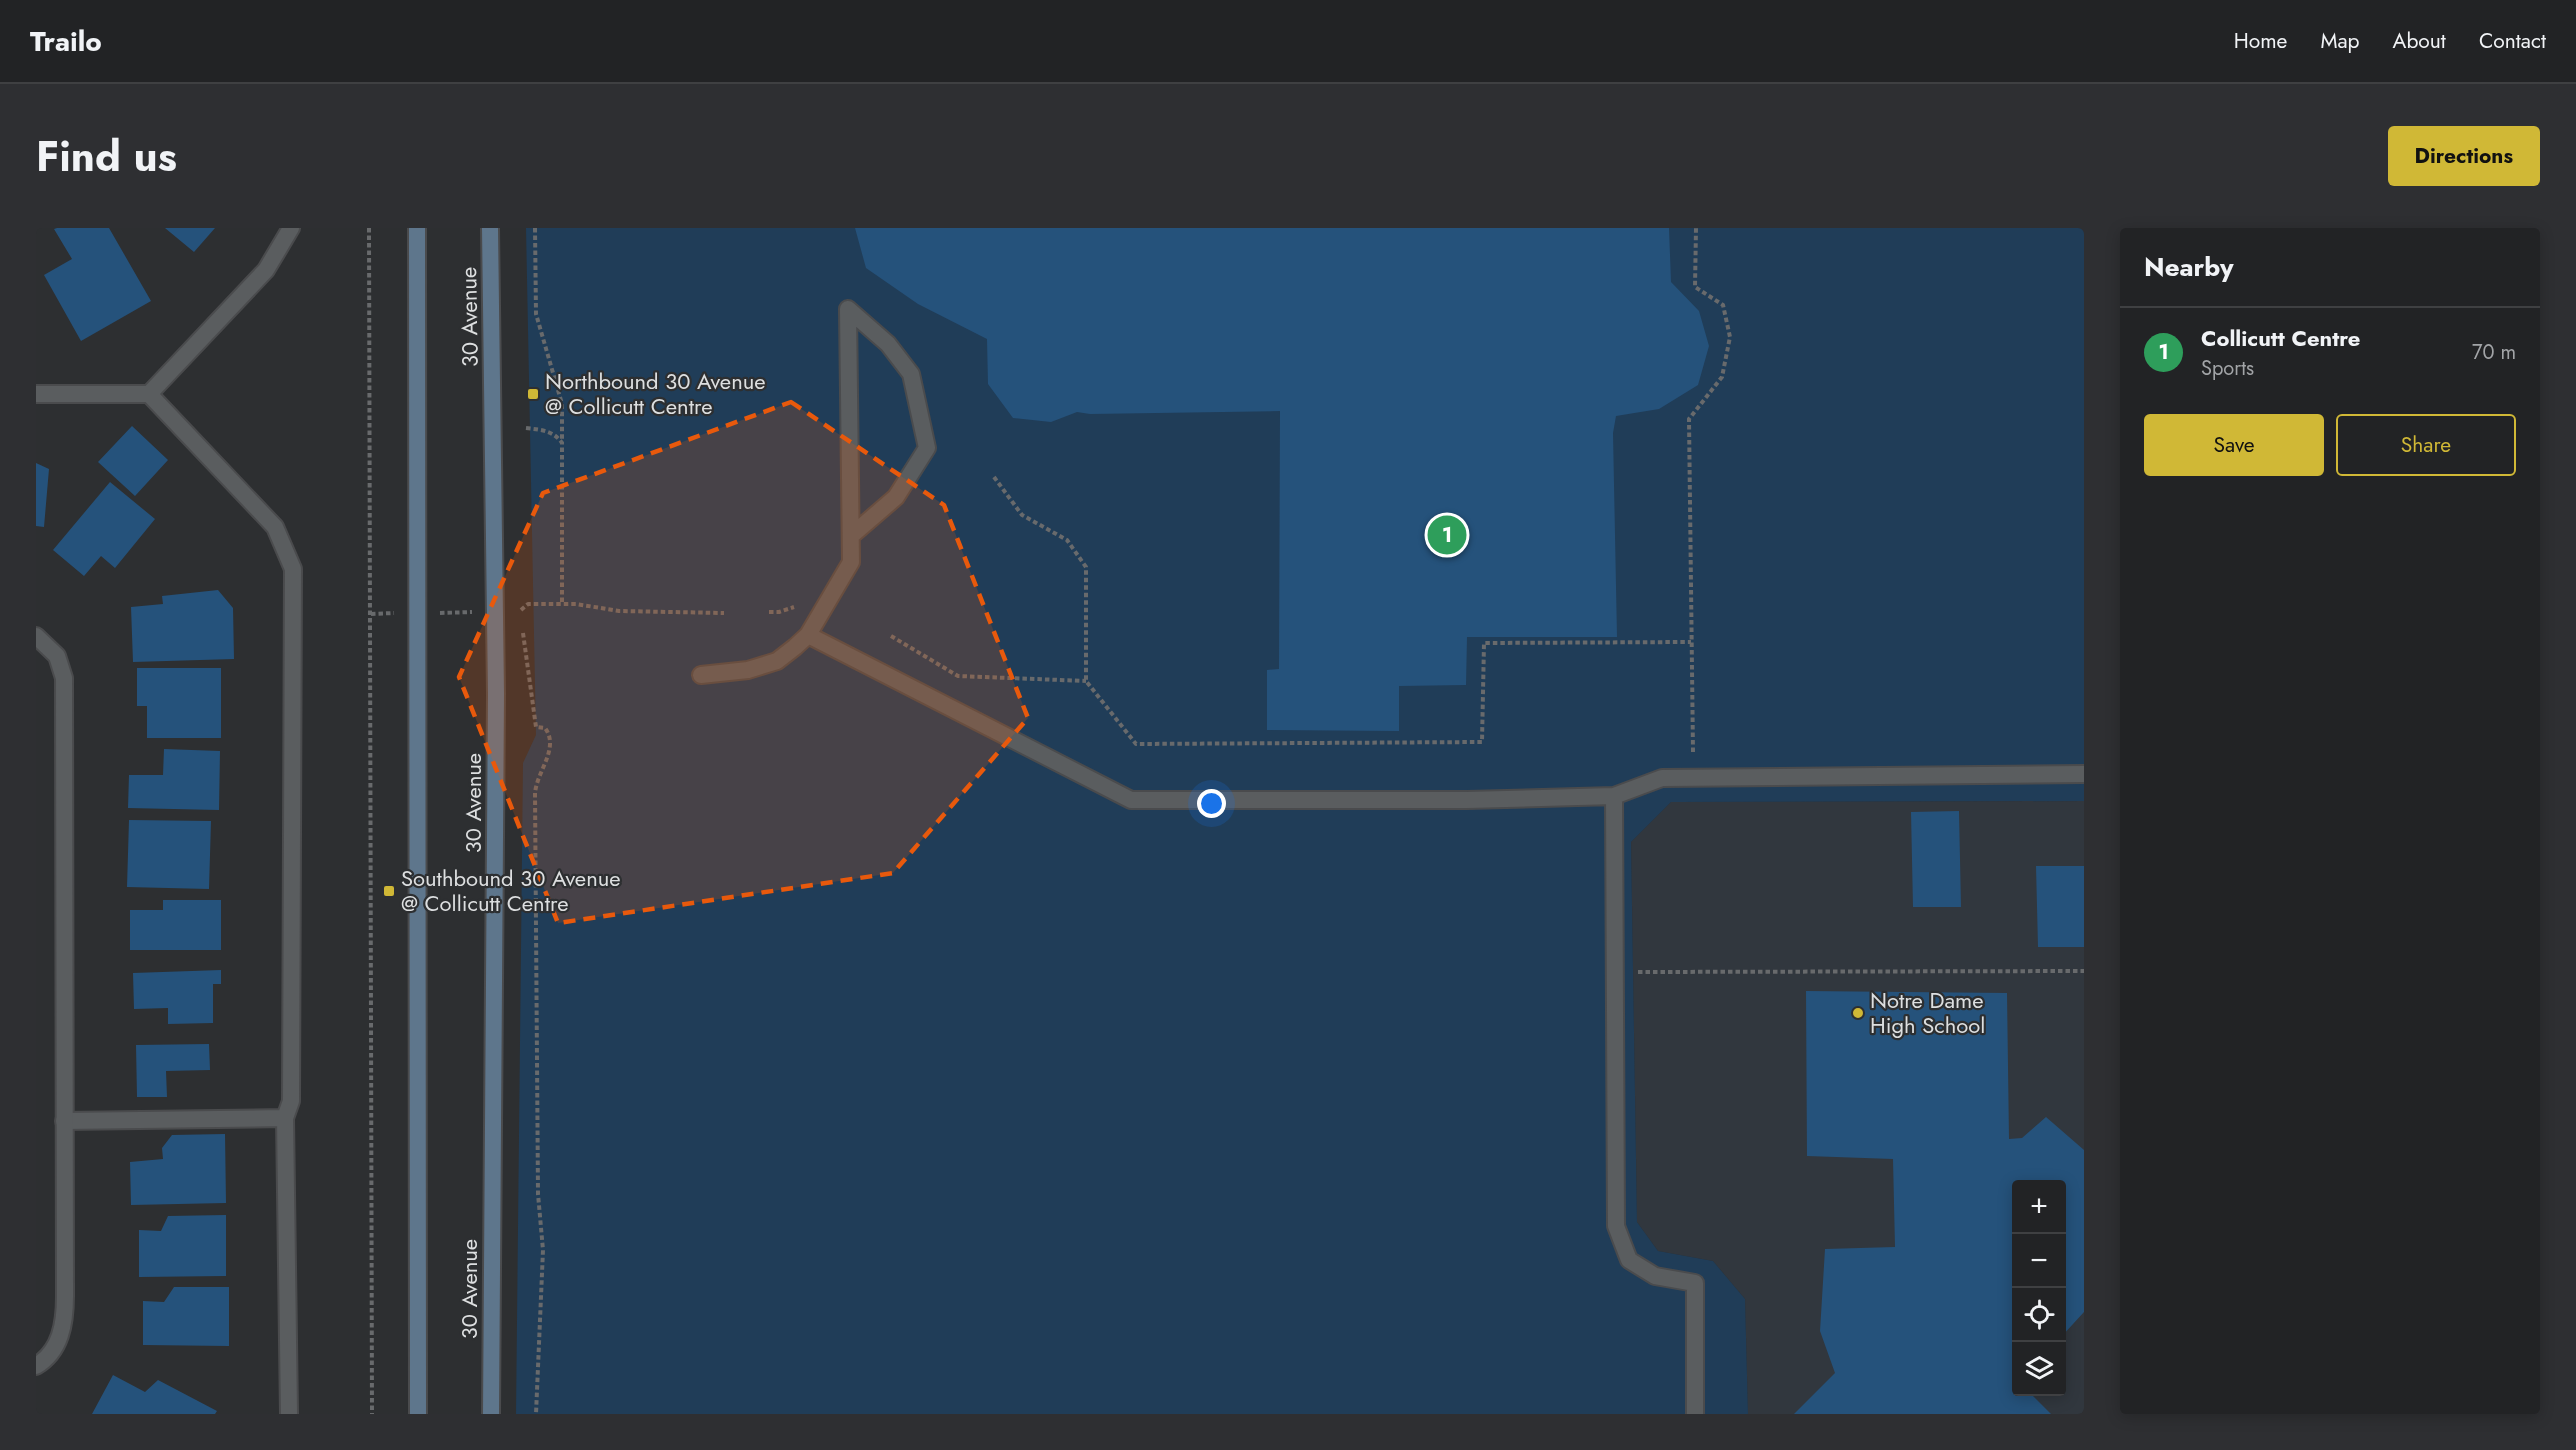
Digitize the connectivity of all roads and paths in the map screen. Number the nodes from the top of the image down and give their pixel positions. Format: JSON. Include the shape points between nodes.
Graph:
{"nodes":[{"id":1,"x":291,"y":228,"type":"edge"},
{"id":2,"x":369,"y":228,"type":"edge"},
{"id":3,"x":417,"y":228,"type":"edge"},
{"id":4,"x":490,"y":228,"type":"edge"},
{"id":5,"x":535,"y":228,"type":"edge"},
{"id":6,"x":1696,"y":228,"type":"edge"},
{"id":7,"x":36,"y":394,"type":"edge"},
{"id":8,"x":149,"y":394,"type":"junction"},
{"id":9,"x":526,"y":428,"type":"dead end"},
{"id":10,"x":562,"y":443,"type":"junction"},
{"id":11,"x":994,"y":477,"type":"dead end"},
{"id":12,"x":852,"y":535,"type":"junction"},
{"id":13,"x":801,"y":602,"type":"dead end"},
{"id":14,"x":562,"y":604,"type":"junction"},
{"id":15,"x":496,"y":612,"type":"junction"},
{"id":16,"x":769,"y":612,"type":"dead end"},
{"id":17,"x":418,"y":613,"type":"junction"},
{"id":18,"x":723,"y":613,"type":"dead end"},
{"id":19,"x":370,"y":614,"type":"junction"},
{"id":20,"x":522,"y":632,"type":"dead end"},
{"id":21,"x":808,"y":635,"type":"junction"},
{"id":22,"x":36,"y":636,"type":"edge"},
{"id":23,"x":891,"y":636,"type":"dead end"},
{"id":24,"x":1691,"y":642,"type":"junction"},
{"id":25,"x":701,"y":675,"type":"dead end"},
{"id":26,"x":1086,"y":681,"type":"junction"},
{"id":27,"x":2084,"y":774,"type":"edge"},
{"id":28,"x":1694,"y":777,"type":"junction"},
{"id":29,"x":1614,"y":796,"type":"junction"},
{"id":30,"x":2084,"y":971,"type":"edge"},
{"id":31,"x":1616,"y":972,"type":"junction"},
{"id":32,"x":285,"y":1118,"type":"junction"},
{"id":33,"x":64,"y":1120,"type":"junction"},
{"id":34,"x":36,"y":1366,"type":"edge"},
{"id":35,"x":289,"y":1414,"type":"edge"},
{"id":36,"x":372,"y":1414,"type":"edge"},
{"id":37,"x":418,"y":1414,"type":"edge"},
{"id":38,"x":490,"y":1414,"type":"edge"},
{"id":39,"x":536,"y":1414,"type":"edge"},
{"id":40,"x":1695,"y":1414,"type":"edge"}],
"edges":[{"from":1,"to":8,"type":"street","via":[[266,270]]},
{"from":2,"to":19,"type":"path"},
{"from":3,"to":17,"type":"main road"},
{"from":4,"to":15,"type":"main road","name":"30 Avenue"},
{"from":5,"to":10,"type":"path","via":[[536,314],[562,404]]},
{"from":6,"to":24,"type":"path","via":[[1695,287],[1723,305],[1730,337],[1722,377],[1689,419]]},
{"from":7,"to":8,"type":"street"},
{"from":8,"to":32,"type":"street","via":[[275,527],[293,569],[291,1101]]},
{"from":9,"to":10,"type":"path","via":[[550,432]]},
{"from":10,"to":14,"type":"path"},
{"from":11,"to":26,"type":"path","via":[[1022,515],[1067,540],[1086,567]]},
{"from":12,"to":12,"type":"street","via":[[848,309],[888,344],[911,374],[927,448],[896,497]]},
{"from":12,"to":21,"type":"street","via":[[851,562]]},
{"from":13,"to":16,"type":"path","via":[[789,609]]},
{"from":14,"to":15,"type":"path","via":[[528,604],[519,612]]},
{"from":14,"to":18,"type":"path","via":[[619,611]]},
{"from":15,"to":17,"type":"path"},
{"from":15,"to":38,"type":"main road","name":"30 Avenue"},
{"from":17,"to":19,"type":"path"},
{"from":17,"to":37,"type":"main road"},
{"from":19,"to":36,"type":"path"},
{"from":20,"to":39,"type":"path","via":[[536,727],[545,728],[551,740],[535,793],[538,1194],[543,1250]]},
{"from":21,"to":25,"type":"street","via":[[777,661],[748,670]]},
{"from":21,"to":29,"type":"street","via":[[1131,800]]},
{"from":22,"to":33,"type":"street","via":[[57,656],[64,678]]},
{"from":23,"to":26,"type":"path","via":[[958,676]]},
{"from":24,"to":26,"type":"path","via":[[1484,644],[1482,741],[1136,744]]},
{"from":24,"to":28,"type":"path"},
{"from":27,"to":28,"type":"street"},
{"from":28,"to":29,"type":"street","via":[[1662,778]]},
{"from":29,"to":31,"type":"street"},
{"from":30,"to":31,"type":"path"},
{"from":31,"to":40,"type":"street","via":[[1616,1226],[1629,1260],[1655,1276],[1695,1283]]},
{"from":32,"to":33,"type":"street"},
{"from":32,"to":35,"type":"street"},
{"from":33,"to":34,"type":"street","via":[[65,1312],[57,1343]]}]}
